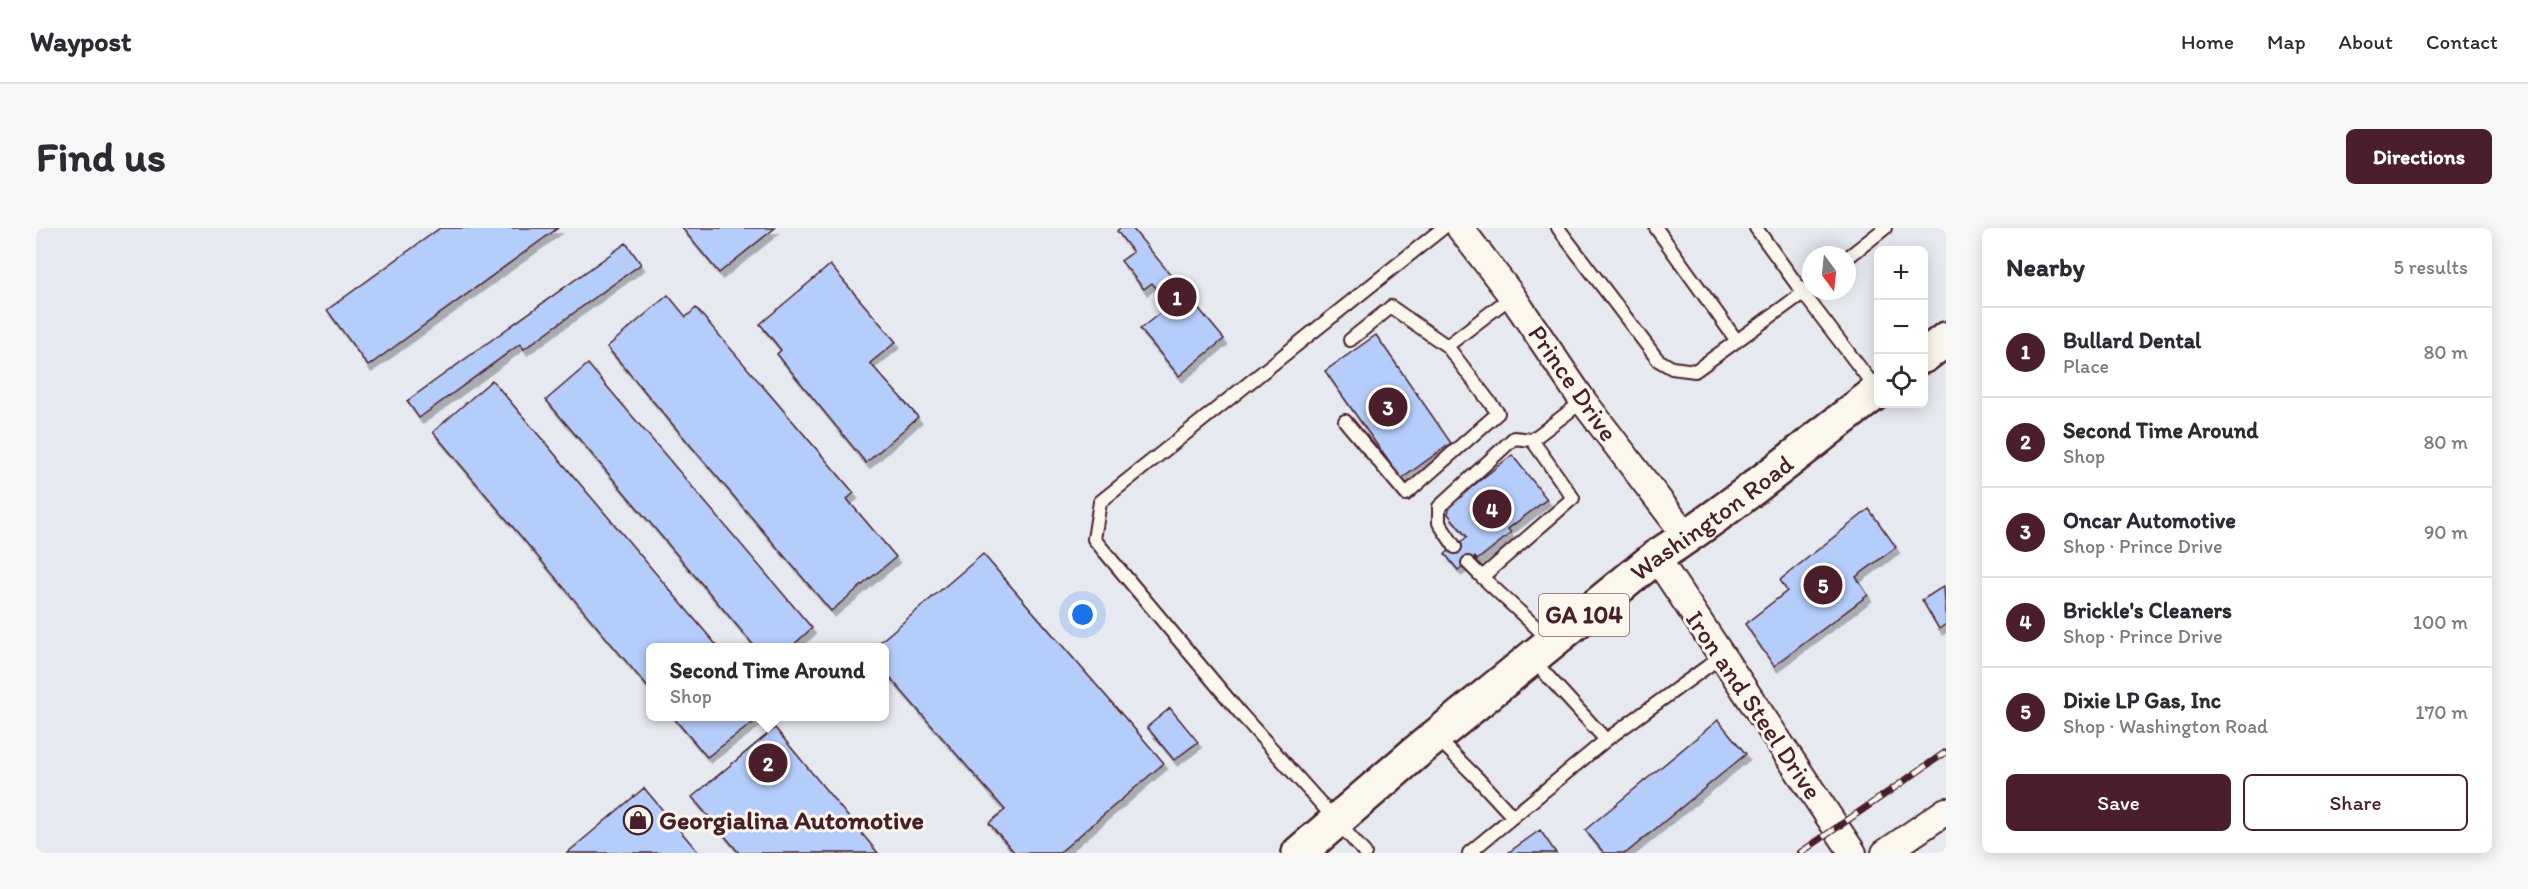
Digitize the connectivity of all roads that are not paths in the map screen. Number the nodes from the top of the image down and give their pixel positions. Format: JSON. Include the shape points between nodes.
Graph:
{"nodes":[{"id":1,"x":1443,"y":228,"type":"edge"},
{"id":2,"x":1461,"y":228,"type":"edge"},
{"id":3,"x":1558,"y":228,"type":"edge"},
{"id":4,"x":1656,"y":228,"type":"edge"},
{"id":5,"x":1756,"y":228,"type":"edge"},
{"id":6,"x":1886,"y":228,"type":"edge"},
{"id":7,"x":1856,"y":251,"type":"edge"},
{"id":8,"x":1802,"y":284,"type":"edge"},
{"id":9,"x":1802,"y":294,"type":"edge"},
{"id":10,"x":1512,"y":297,"type":"junction"},
{"id":11,"x":1814,"y":300,"type":"edge"},
{"id":12,"x":1946,"y":339,"type":"edge"},
{"id":13,"x":1350,"y":340,"type":"dead end"},
{"id":14,"x":1737,"y":340,"type":"junction"},
{"id":15,"x":1447,"y":346,"type":"junction"},
{"id":16,"x":1926,"y":354,"type":"edge"},
{"id":17,"x":1874,"y":385,"type":"edge"},
{"id":18,"x":1874,"y":394,"type":"edge"},
{"id":19,"x":1583,"y":401,"type":"junction"},
{"id":20,"x":1345,"y":421,"type":"dead end"},
{"id":21,"x":1532,"y":440,"type":"junction"},
{"id":22,"x":1687,"y":537,"type":"junction"},
{"id":23,"x":1455,"y":547,"type":"dead end"},
{"id":24,"x":1656,"y":557,"type":"junction"},
{"id":25,"x":1468,"y":563,"type":"dead end"},
{"id":26,"x":1482,"y":577,"type":"junction"},
{"id":27,"x":1541,"y":650,"type":"junction"},
{"id":28,"x":1722,"y":656,"type":"junction"},
{"id":29,"x":1435,"y":736,"type":"junction"},
{"id":30,"x":1606,"y":740,"type":"junction"},
{"id":31,"x":1946,"y":811,"type":"edge"},
{"id":32,"x":1513,"y":817,"type":"junction"},
{"id":33,"x":1336,"y":821,"type":"junction"},
{"id":34,"x":1299,"y":853,"type":"edge"},
{"id":35,"x":1365,"y":853,"type":"edge"},
{"id":36,"x":1469,"y":853,"type":"edge"},
{"id":37,"x":1853,"y":853,"type":"edge"},
{"id":38,"x":1885,"y":853,"type":"edge"}],
"edges":[{"from":1,"to":33,"type":"lane","via":[[1100,502],[1094,539]]},
{"from":2,"to":10,"type":"street","name":"Prince Drive"},
{"from":3,"to":14,"type":"lane","via":[[1658,360],[1672,368],[1695,371]]},
{"from":4,"to":14,"type":"lane"},
{"from":5,"to":8,"type":"lane"},
{"from":6,"to":7,"type":"lane"},
{"from":9,"to":14,"type":"lane"},
{"from":10,"to":15,"type":"lane"},
{"from":10,"to":19,"type":"street","name":"Prince Drive"},
{"from":11,"to":17,"type":"lane"},
{"from":12,"to":16,"type":"main road"},
{"from":13,"to":15,"type":"lane","via":[[1391,307]]},
{"from":15,"to":20,"type":"lane","via":[[1498,413],[1406,494]]},
{"from":18,"to":22,"type":"main road","name":"Washington Road","number":"GA 104"},
{"from":19,"to":21,"type":"lane"},
{"from":19,"to":22,"type":"street","name":"Prince Drive"},
{"from":21,"to":23,"type":"lane","via":[[1514,438],[1439,507],[1439,523]]},
{"from":21,"to":26,"type":"lane","via":[[1573,498]]},
{"from":22,"to":24,"type":"main road","name":"Washington Road","number":"GA 104"},
{"from":24,"to":27,"type":"main road","name":"Washington Road","number":"GA 104"},
{"from":24,"to":28,"type":"street","name":"Iron and Steel Drive"},
{"from":25,"to":26,"type":"lane"},
{"from":26,"to":27,"type":"lane"},
{"from":27,"to":29,"type":"main road","name":"Washington Road","number":"GA 104"},
{"from":27,"to":30,"type":"lane"},
{"from":28,"to":30,"type":"lane"},
{"from":28,"to":37,"type":"street","name":"Iron and Steel Drive"},
{"from":29,"to":32,"type":"lane"},
{"from":29,"to":33,"type":"main road","name":"Washington Road","number":"GA 104"},
{"from":30,"to":32,"type":"lane"},
{"from":31,"to":38,"type":"street"},
{"from":32,"to":36,"type":"lane"},
{"from":33,"to":34,"type":"main road","name":"Washington Road","number":"GA 104"},
{"from":33,"to":35,"type":"lane"}]}
